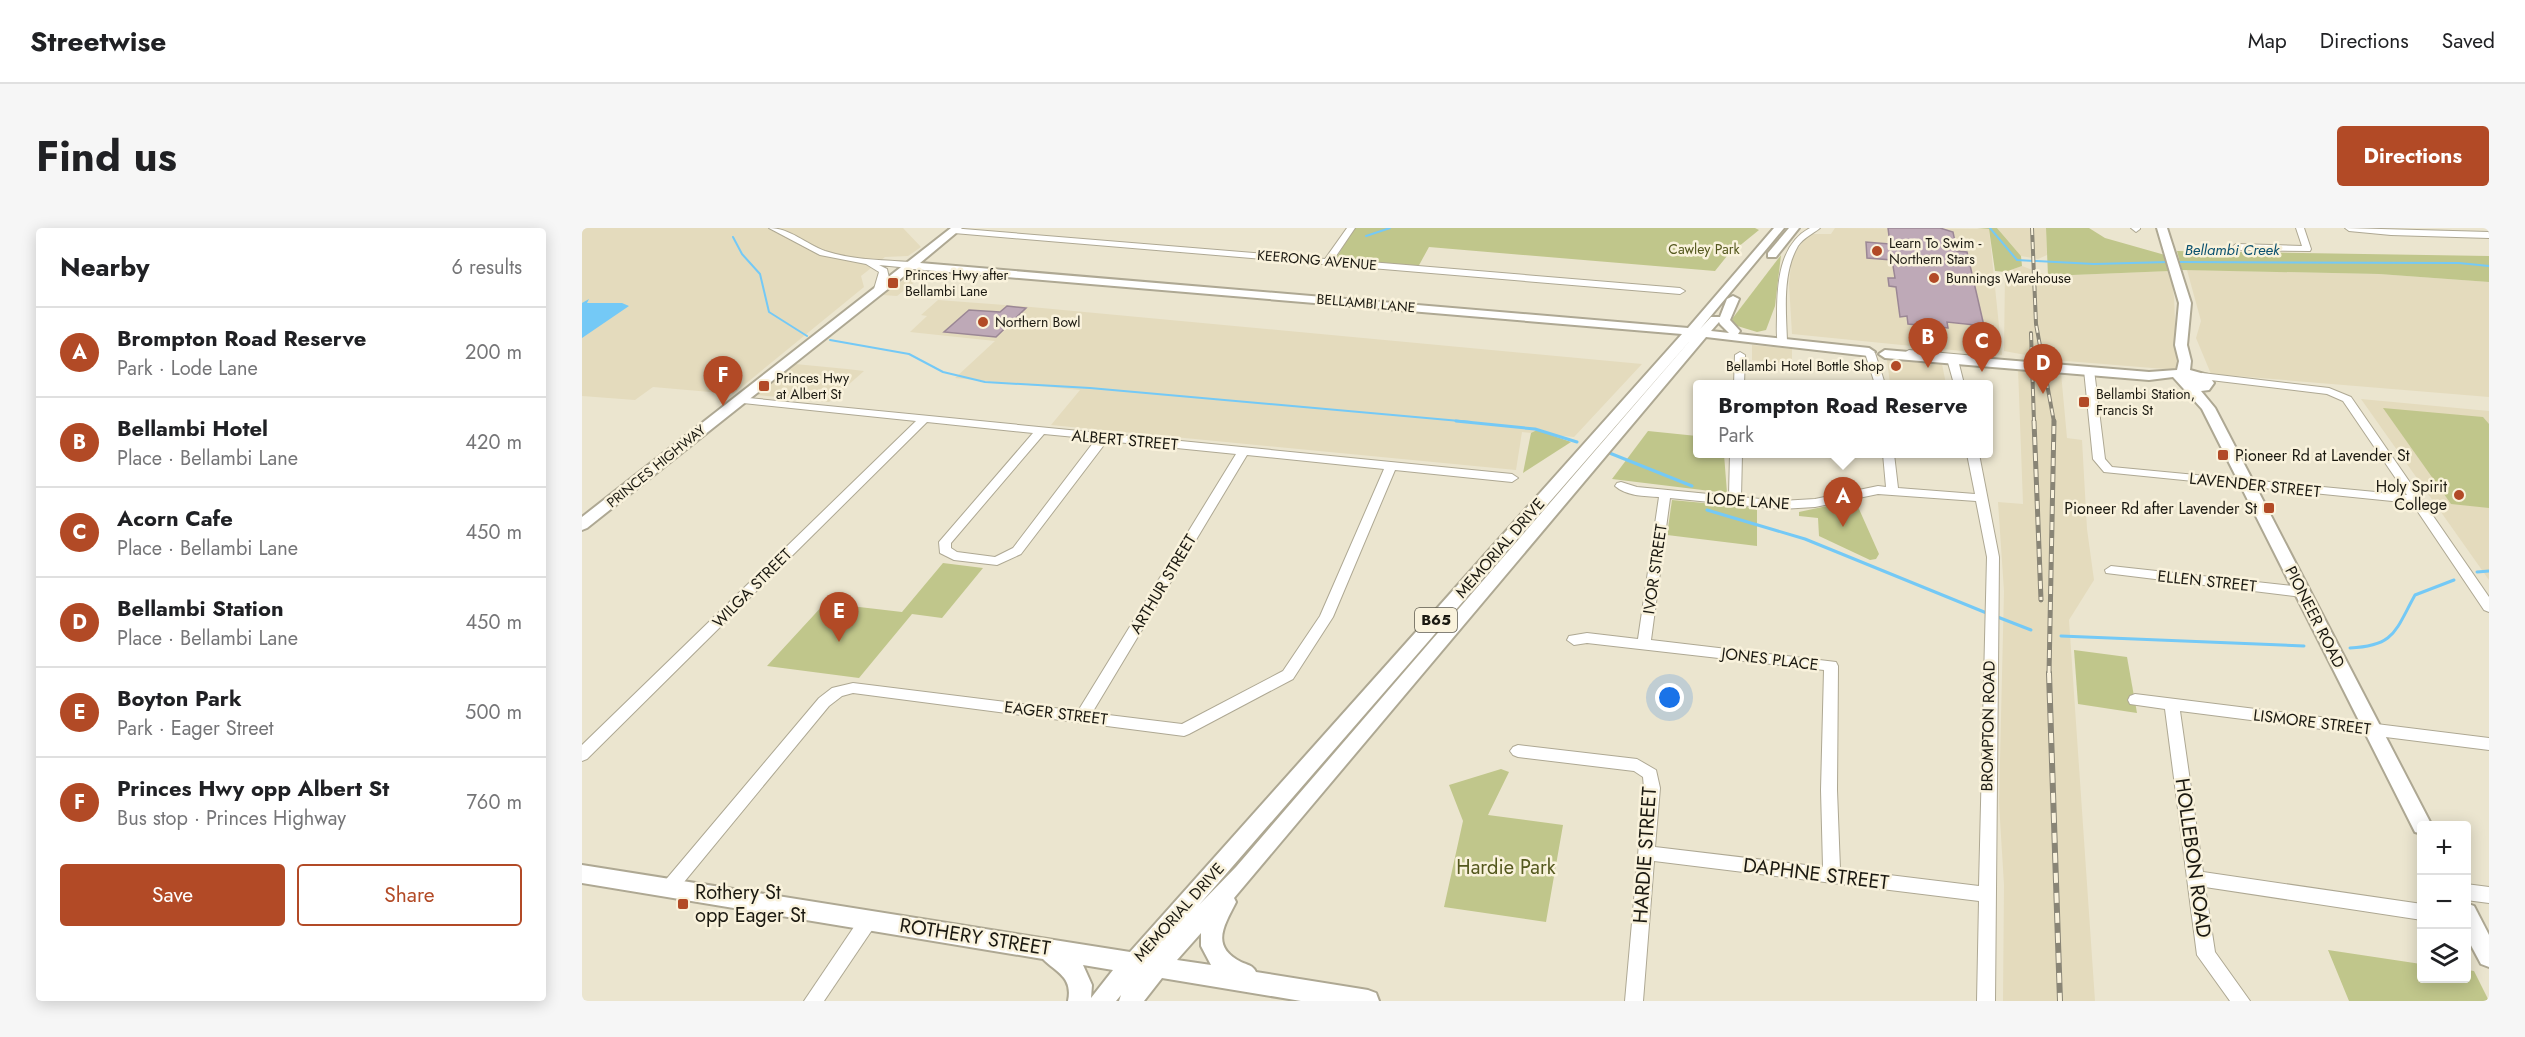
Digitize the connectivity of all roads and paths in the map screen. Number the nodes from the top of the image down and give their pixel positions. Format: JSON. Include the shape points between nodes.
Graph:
{"nodes":[{"id":1,"x":773,"y":228,"type":"edge"},
{"id":2,"x":1068,"y":228,"type":"edge"},
{"id":3,"x":1351,"y":228,"type":"edge"},
{"id":4,"x":1779,"y":228,"type":"edge"},
{"id":5,"x":1794,"y":228,"type":"edge"},
{"id":6,"x":1816,"y":228,"type":"edge"},
{"id":7,"x":2162,"y":228,"type":"edge"},
{"id":8,"x":2300,"y":228,"type":"edge"},
{"id":9,"x":2349,"y":228,"type":"edge"},
{"id":10,"x":955,"y":229,"type":"edge"},
{"id":11,"x":2438,"y":231,"type":"edge"},
{"id":12,"x":2489,"y":235,"type":"edge"},
{"id":13,"x":1056,"y":239,"type":"junction"},
{"id":14,"x":936,"y":244,"type":"junction"},
{"id":15,"x":2236,"y":247,"type":"dead end"},
{"id":16,"x":862,"y":261,"type":"junction"},
{"id":17,"x":1328,"y":261,"type":"junction"},
{"id":18,"x":910,"y":265,"type":"junction"},
{"id":19,"x":997,"y":272,"type":"junction"},
{"id":20,"x":879,"y":289,"type":"junction"},
{"id":21,"x":1680,"y":291,"type":"dead end"},
{"id":22,"x":1733,"y":300,"type":"junction"},
{"id":23,"x":1627,"y":326,"type":"junction"},
{"id":24,"x":1696,"y":333,"type":"junction"},
{"id":25,"x":1763,"y":339,"type":"junction"},
{"id":26,"x":1782,"y":341,"type":"junction"},
{"id":27,"x":1870,"y":350,"type":"junction"},
{"id":28,"x":1884,"y":352,"type":"junction"},
{"id":29,"x":1909,"y":353,"type":"junction"},
{"id":30,"x":1740,"y":355,"type":"dead end"},
{"id":31,"x":1937,"y":357,"type":"junction"},
{"id":32,"x":1952,"y":358,"type":"junction"},
{"id":33,"x":2001,"y":363,"type":"junction"},
{"id":34,"x":1660,"y":366,"type":"junction"},
{"id":35,"x":2089,"y":370,"type":"junction"},
{"id":36,"x":2184,"y":376,"type":"junction"},
{"id":37,"x":1739,"y":380,"type":"edge"},
{"id":38,"x":1879,"y":380,"type":"edge"},
{"id":39,"x":1958,"y":380,"type":"edge"},
{"id":40,"x":2204,"y":381,"type":"junction"},
{"id":41,"x":738,"y":400,"type":"junction"},
{"id":42,"x":2208,"y":408,"type":"junction"},
{"id":43,"x":923,"y":420,"type":"junction"},
{"id":44,"x":1040,"y":432,"type":"junction"},
{"id":45,"x":1103,"y":438,"type":"junction"},
{"id":46,"x":1243,"y":452,"type":"junction"},
{"id":47,"x":1736,"y":458,"type":"edge"},
{"id":48,"x":1889,"y":458,"type":"edge"},
{"id":49,"x":1974,"y":458,"type":"edge"},
{"id":50,"x":1391,"y":466,"type":"junction"},
{"id":51,"x":1512,"y":478,"type":"dead end"},
{"id":52,"x":2247,"y":484,"type":"junction"},
{"id":53,"x":1621,"y":486,"type":"dead end"},
{"id":54,"x":1892,"y":490,"type":"junction"},
{"id":55,"x":1665,"y":494,"type":"junction"},
{"id":56,"x":1983,"y":498,"type":"junction"},
{"id":57,"x":2417,"y":500,"type":"junction"},
{"id":58,"x":1735,"y":501,"type":"junction"},
{"id":59,"x":582,"y":525,"type":"edge"},
{"id":60,"x":2111,"y":570,"type":"dead end"},
{"id":61,"x":2302,"y":591,"type":"junction"},
{"id":62,"x":2489,"y":607,"type":"edge"},
{"id":63,"x":1574,"y":640,"type":"dead end"},
{"id":64,"x":1644,"y":644,"type":"junction"},
{"id":65,"x":2135,"y":700,"type":"dead end"},
{"id":66,"x":2172,"y":704,"type":"junction"},
{"id":67,"x":1083,"y":716,"type":"junction"},
{"id":68,"x":2373,"y":729,"type":"junction"},
{"id":69,"x":2489,"y":744,"type":"edge"},
{"id":70,"x":1518,"y":751,"type":"dead end"},
{"id":71,"x":582,"y":755,"type":"edge"},
{"id":72,"x":2420,"y":821,"type":"edge"},
{"id":73,"x":1646,"y":853,"type":"junction"},
{"id":74,"x":1243,"y":873,"type":"junction"},
{"id":75,"x":582,"y":874,"type":"edge"},
{"id":76,"x":1832,"y":875,"type":"junction"},
{"id":77,"x":2195,"y":878,"type":"junction"},
{"id":78,"x":669,"y":888,"type":"junction"},
{"id":79,"x":2471,"y":893,"type":"edge"},
{"id":80,"x":1985,"y":894,"type":"junction"},
{"id":81,"x":2489,"y":895,"type":"edge"},
{"id":82,"x":2417,"y":911,"type":"edge"},
{"id":83,"x":868,"y":921,"type":"junction"},
{"id":84,"x":2471,"y":924,"type":"edge"},
{"id":85,"x":1043,"y":948,"type":"junction"},
{"id":86,"x":2489,"y":957,"type":"edge"},
{"id":87,"x":1133,"y":963,"type":"junction"},
{"id":88,"x":1158,"y":967,"type":"junction"},
{"id":89,"x":1269,"y":984,"type":"junction"},
{"id":90,"x":813,"y":1001,"type":"edge"},
{"id":91,"x":1079,"y":1001,"type":"edge"},
{"id":92,"x":1101,"y":1001,"type":"edge"},
{"id":93,"x":1130,"y":1001,"type":"edge"},
{"id":94,"x":1368,"y":1001,"type":"edge"},
{"id":95,"x":1634,"y":1001,"type":"edge"},
{"id":96,"x":1986,"y":1001,"type":"edge"},
{"id":97,"x":2241,"y":1001,"type":"edge"}],
"edges":[{"from":1,"to":16,"type":"street","via":[[815,250]]},
{"from":2,"to":13,"type":"street"},
{"from":3,"to":17,"type":"street"},
{"from":4,"to":24,"type":"main road","name":"MEMORIAL DRIVE","number":"B65"},
{"from":5,"to":22,"type":"main road","name":"MEMORIAL DRIVE","number":"B65"},
{"from":6,"to":26,"type":"street","via":[[1806,232],[1789,254]]},
{"from":7,"to":36,"type":"main road","via":[[2185,303],[2181,345]]},
{"from":8,"to":15,"type":"street","via":[[2307,249]]},
{"from":9,"to":11,"type":"street"},
{"from":10,"to":13,"type":"street","name":"KEERONG AVENUE"},
{"from":10,"to":14,"type":"main road","name":"PRINCES HIGHWAY"},
{"from":11,"to":12,"type":"street"},
{"from":13,"to":17,"type":"street","name":"KEERONG AVENUE"},
{"from":14,"to":18,"type":"main road","name":"PRINCES HIGHWAY"},
{"from":14,"to":19,"type":"main road","via":[[931,254],[934,260]]},
{"from":16,"to":18,"type":"street"},
{"from":16,"to":20,"type":"street","via":[[884,271]]},
{"from":17,"to":21,"type":"street","name":"KEERONG AVENUE"},
{"from":18,"to":19,"type":"main road","name":"BELLAMBI LANE"},
{"from":18,"to":20,"type":"main road","name":"PRINCES HIGHWAY"},
{"from":19,"to":23,"type":"main road","name":"BELLAMBI LANE"},
{"from":20,"to":41,"type":"main road","name":"PRINCES HIGHWAY"},
{"from":22,"to":24,"type":"main road","name":"MEMORIAL DRIVE","number":"B65"},
{"from":22,"to":25,"type":"main road","via":[[1725,314],[1725,324],[1737,333]]},
{"from":23,"to":24,"type":"main road","name":"BELLAMBI LANE"},
{"from":23,"to":34,"type":"main road","via":[[1665,340],[1666,351]]},
{"from":24,"to":25,"type":"main road","name":"BELLAMBI LANE"},
{"from":24,"to":34,"type":"main road","name":"MEMORIAL DRIVE","number":"B65"},
{"from":24,"to":74,"type":"main road","name":"MEMORIAL DRIVE","number":"B65"},
{"from":25,"to":26,"type":"main road","name":"BELLAMBI LANE"},
{"from":26,"to":27,"type":"main road","name":"BELLAMBI LANE"},
{"from":27,"to":28,"type":"main road"},
{"from":27,"to":38,"type":"street"},
{"from":28,"to":29,"type":"main road"},
{"from":28,"to":31,"type":"main road"},
{"from":28,"to":38,"type":"street"},
{"from":29,"to":31,"type":"main road"},
{"from":29,"to":33,"type":"street"},
{"from":30,"to":37,"type":"street"},
{"from":31,"to":32,"type":"main road"},
{"from":32,"to":33,"type":"main road"},
{"from":32,"to":39,"type":"street"},
{"from":33,"to":35,"type":"main road"},
{"from":34,"to":87,"type":"main road","name":"MEMORIAL DRIVE","number":"B65"},
{"from":35,"to":36,"type":"main road"},
{"from":35,"to":52,"type":"street","name":"LAVENDER STREET","via":[[2098,459],[2103,467]]},
{"from":36,"to":40,"type":"main road"},
{"from":36,"to":40,"type":"main road"},
{"from":36,"to":42,"type":"main road","name":"PIONEER ROAD"},
{"from":40,"to":42,"type":"main road","name":"PIONEER ROAD"},
{"from":40,"to":57,"type":"street","via":[[2313,388],[2339,394],[2347,399]]},
{"from":41,"to":43,"type":"street","name":"ALBERT STREET"},
{"from":41,"to":59,"type":"main road","name":"PRINCES HIGHWAY"},
{"from":42,"to":52,"type":"main road","name":"PIONEER ROAD"},
{"from":43,"to":44,"type":"street","name":"ALBERT STREET"},
{"from":43,"to":71,"type":"street","name":"WILGA STREET"},
{"from":44,"to":45,"type":"street","name":"ALBERT STREET"},
{"from":44,"to":45,"type":"street","via":[[945,542],[944,550],[997,561],[1017,550]]},
{"from":45,"to":46,"type":"street","name":"ALBERT STREET"},
{"from":46,"to":50,"type":"street","name":"ALBERT STREET"},
{"from":46,"to":67,"type":"street","name":"ARTHUR STREET"},
{"from":47,"to":58,"type":"street"},
{"from":48,"to":54,"type":"street"},
{"from":49,"to":56,"type":"street","name":"BROMPTON ROAD"},
{"from":50,"to":51,"type":"street","name":"ALBERT STREET"},
{"from":50,"to":67,"type":"street","name":"EAGER STREET","via":[[1326,617],[1288,675],[1184,730]]},
{"from":52,"to":57,"type":"street","name":"LAVENDER STREET"},
{"from":52,"to":61,"type":"main road","name":"PIONEER ROAD"},
{"from":53,"to":55,"type":"street","name":"LODE LANE"},
{"from":54,"to":56,"type":"street","name":"LODE LANE"},
{"from":54,"to":58,"type":"street","name":"LODE LANE","via":[[1864,491],[1800,505]]},
{"from":55,"to":58,"type":"street","name":"LODE LANE"},
{"from":55,"to":64,"type":"street","name":"IVOR STREET"},
{"from":56,"to":80,"type":"street","name":"BROMPTON ROAD","via":[[1993,557]]},
{"from":57,"to":62,"type":"street"},
{"from":60,"to":61,"type":"street","name":"ELLEN STREET"},
{"from":61,"to":68,"type":"main road","name":"PIONEER ROAD"},
{"from":63,"to":64,"type":"street","name":"JONES PLACE"},
{"from":64,"to":76,"type":"street","name":"JONES PLACE","via":[[1831,666]]},
{"from":65,"to":66,"type":"street","name":"LISMORE STREET"},
{"from":66,"to":68,"type":"street","name":"LISMORE STREET"},
{"from":66,"to":77,"type":"street","name":"HOLLEBON ROAD"},
{"from":67,"to":78,"type":"street","name":"EAGER STREET","via":[[853,688],[837,692],[824,702]]},
{"from":68,"to":69,"type":"street","name":"LISMORE STREET"},
{"from":68,"to":72,"type":"main road","name":"PIONEER ROAD"},
{"from":70,"to":73,"type":"street","name":"HARDIE STREET","via":[[1637,765],[1647,770],[1652,788]]},
{"from":73,"to":76,"type":"street","name":"DAPHNE STREET"},
{"from":73,"to":95,"type":"street","name":"HARDIE STREET"},
{"from":74,"to":88,"type":"main road","name":"MEMORIAL DRIVE","number":"B65"},
{"from":74,"to":89,"type":"main road","via":[[1212,927],[1211,945],[1223,964]]},
{"from":75,"to":78,"type":"main road","name":"ROTHERY STREET"},
{"from":76,"to":80,"type":"street","name":"DAPHNE STREET"},
{"from":77,"to":82,"type":"street"},
{"from":77,"to":97,"type":"street","name":"HOLLEBON ROAD","via":[[2206,955]]},
{"from":78,"to":83,"type":"main road","name":"ROTHERY STREET"},
{"from":79,"to":81,"type":"street"},
{"from":80,"to":96,"type":"street","name":"BROMPTON ROAD"},
{"from":83,"to":85,"type":"main road","name":"ROTHERY STREET"},
{"from":83,"to":90,"type":"street"},
{"from":84,"to":86,"type":"main road"},
{"from":85,"to":87,"type":"main road","name":"ROTHERY STREET"},
{"from":85,"to":91,"type":"main road","via":[[1073,967],[1081,991]]},
{"from":87,"to":88,"type":"main road","name":"ROTHERY STREET"},
{"from":87,"to":92,"type":"main road","name":"MEMORIAL DRIVE","number":"B65"},
{"from":88,"to":89,"type":"main road","name":"ROTHERY STREET"},
{"from":88,"to":93,"type":"main road","name":"MEMORIAL DRIVE","number":"B65"},
{"from":89,"to":94,"type":"main road","name":"ROTHERY STREET"}]}
